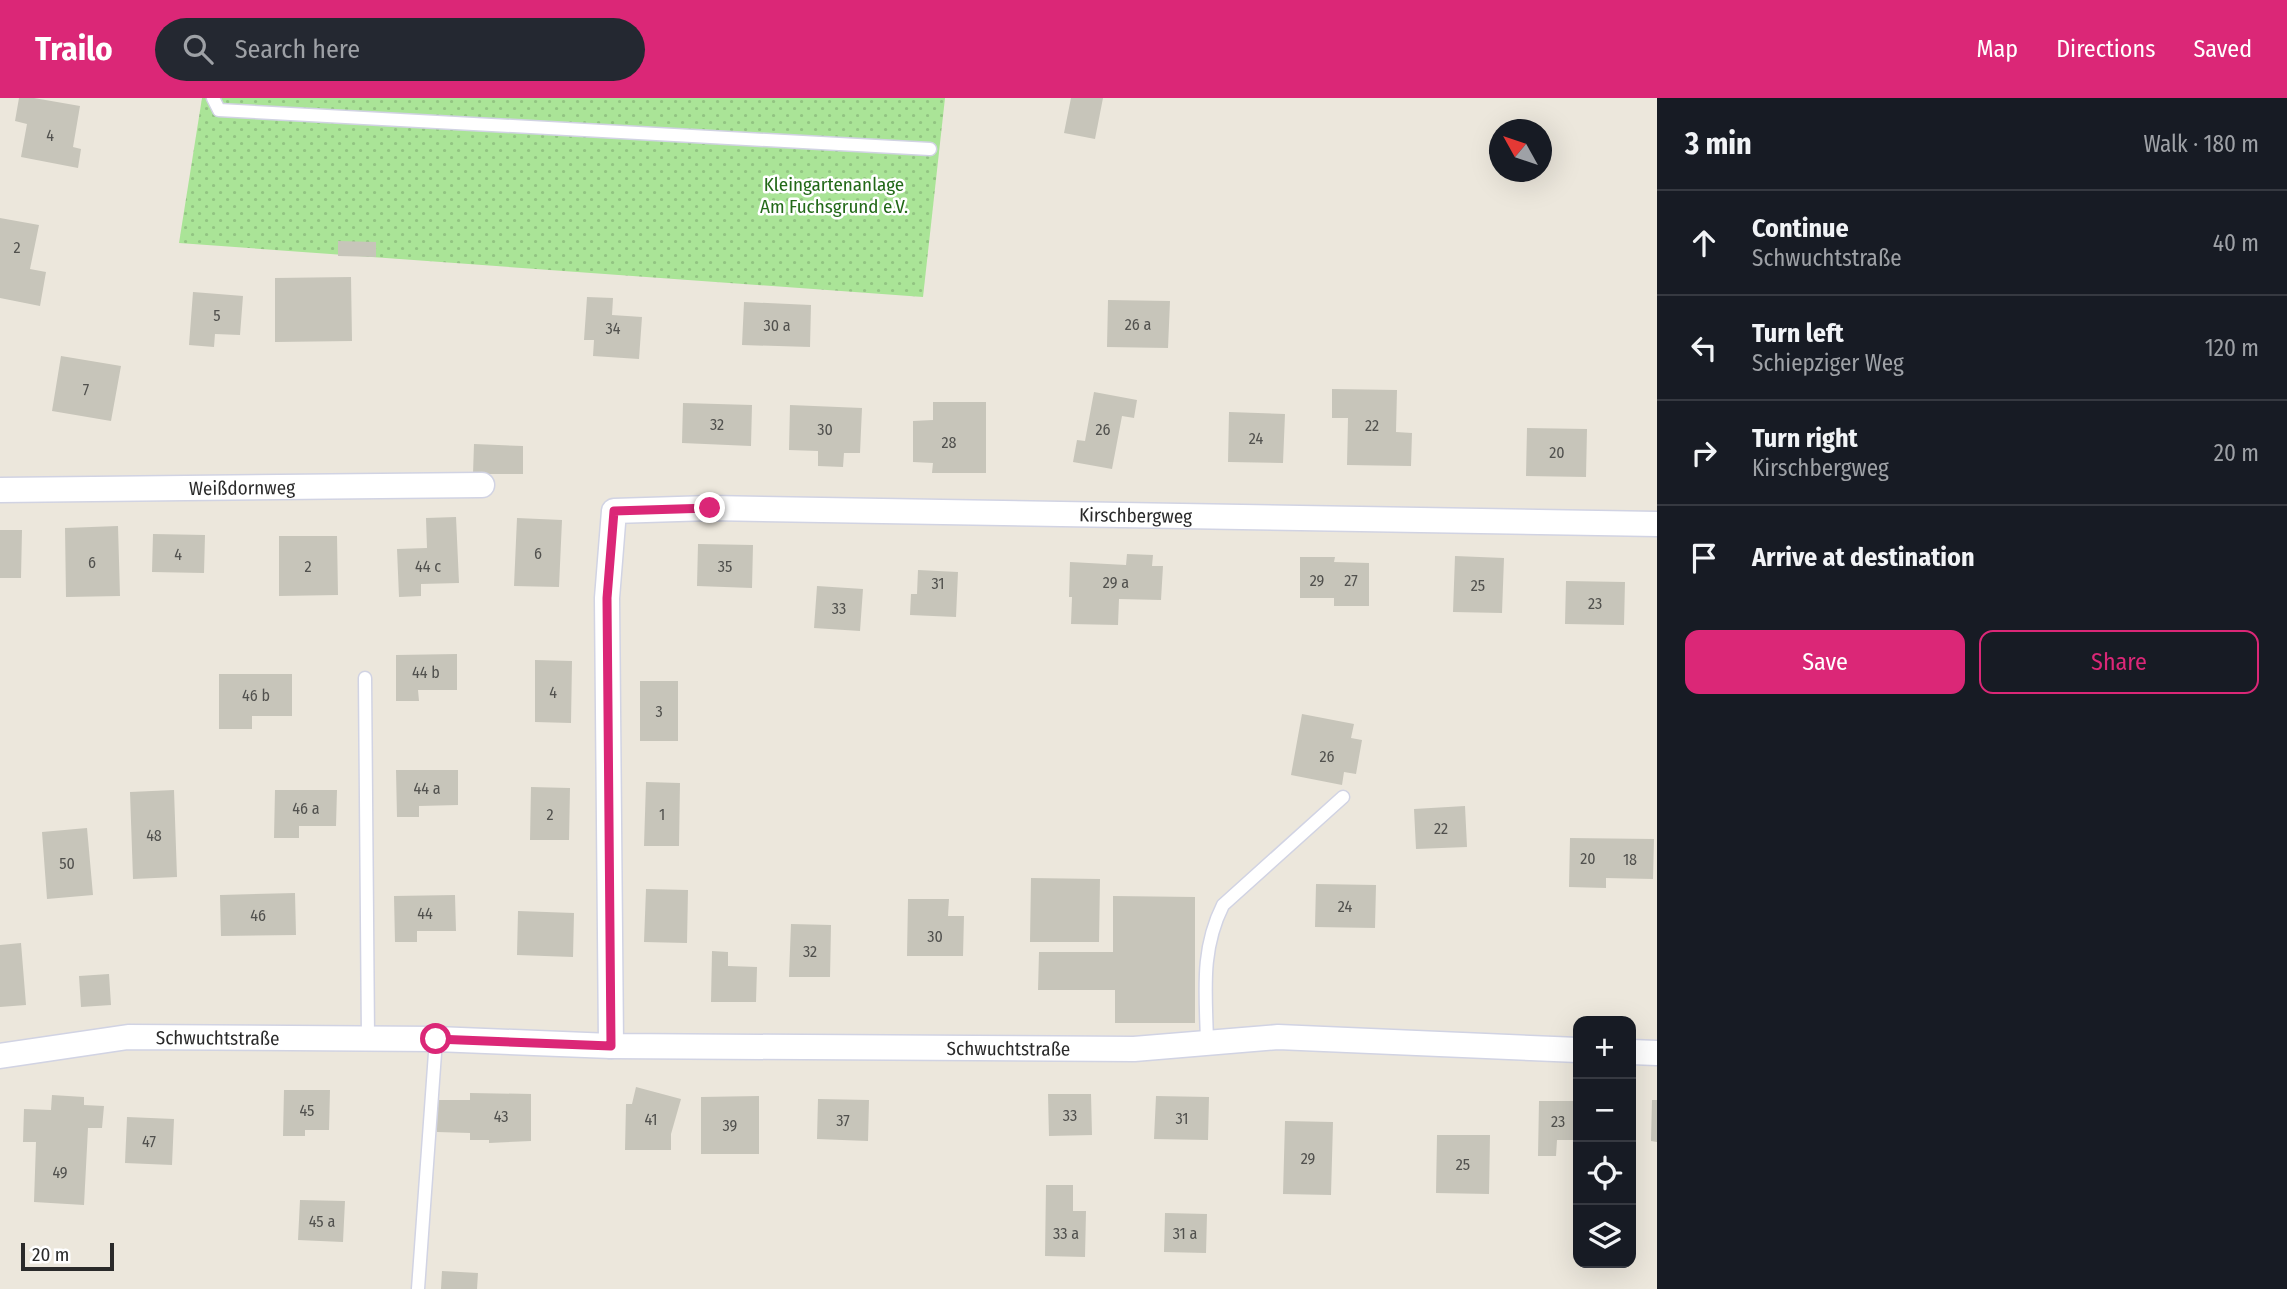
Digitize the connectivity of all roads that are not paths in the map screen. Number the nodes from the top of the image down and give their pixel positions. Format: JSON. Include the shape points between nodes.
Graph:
{"nodes":[{"id":1,"x":213,"y":98,"type":"edge"},
{"id":2,"x":930,"y":149,"type":"dead end"},
{"id":3,"x":482,"y":485,"type":"dead end"},
{"id":4,"x":0,"y":490,"type":"edge"},
{"id":5,"x":1657,"y":524,"type":"edge"},
{"id":6,"x":365,"y":678,"type":"dead end"},
{"id":7,"x":1343,"y":797,"type":"dead end"},
{"id":8,"x":368,"y":1038,"type":"junction"},
{"id":9,"x":436,"y":1039,"type":"junction"},
{"id":10,"x":1207,"y":1043,"type":"junction"},
{"id":11,"x":611,"y":1046,"type":"junction"},
{"id":12,"x":1573,"y":1050,"type":"edge"},
{"id":13,"x":1636,"y":1052,"type":"edge"},
{"id":14,"x":1657,"y":1053,"type":"edge"},
{"id":15,"x":0,"y":1056,"type":"edge"},
{"id":16,"x":418,"y":1289,"type":"edge"}],
"edges":[{"from":1,"to":2,"type":"lane","via":[[219,110]]},
{"from":3,"to":4,"type":"street","name":"Weißdornweg"},
{"from":5,"to":11,"type":"street","name":"Kirschbergweg","via":[[710,508],[614,511],[607,598]]},
{"from":6,"to":8,"type":"lane"},
{"from":7,"to":10,"type":"lane","via":[[1223,905],[1206,954]]},
{"from":8,"to":9,"type":"street","name":"Schwuchtstraße"},
{"from":8,"to":15,"type":"street","name":"Schwuchtstraße","via":[[128,1037]]},
{"from":9,"to":11,"type":"street","name":"Schwuchtstraße"},
{"from":9,"to":16,"type":"lane"},
{"from":10,"to":11,"type":"street","name":"Schwuchtstraße","via":[[1134,1049]]},
{"from":10,"to":12,"type":"street","name":"Schwuchtstraße","via":[[1278,1037]]},
{"from":13,"to":14,"type":"street"}]}
